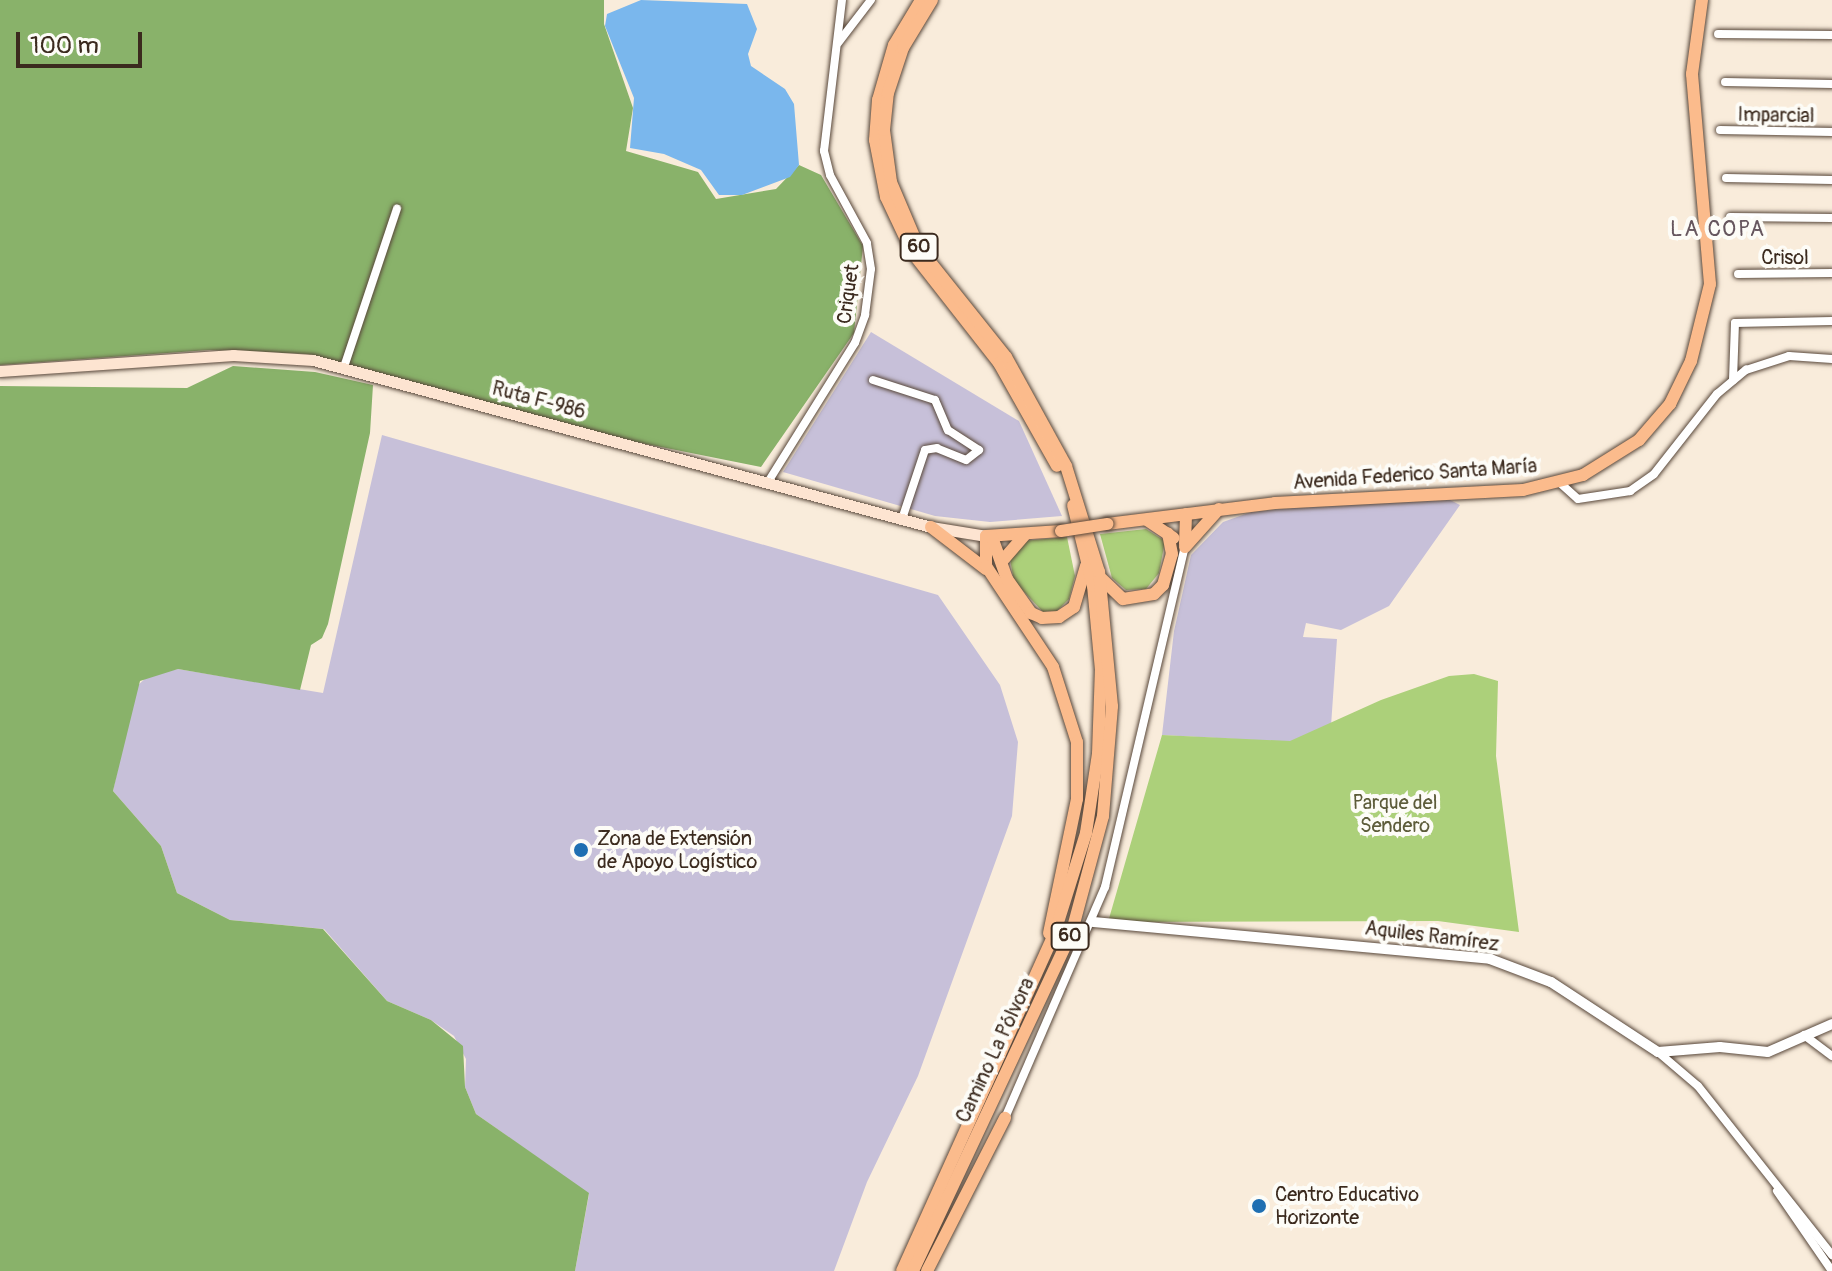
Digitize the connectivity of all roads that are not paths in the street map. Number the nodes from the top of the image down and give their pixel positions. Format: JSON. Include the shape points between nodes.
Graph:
{"nodes":[{"id":1,"x":842,"y":0,"type":"edge"},
{"id":2,"x":871,"y":0,"type":"edge"},
{"id":3,"x":921,"y":0,"type":"edge"},
{"id":4,"x":932,"y":0,"type":"edge"},
{"id":5,"x":1702,"y":0,"type":"edge"},
{"id":6,"x":1718,"y":34,"type":"dead end"},
{"id":7,"x":1832,"y":35,"type":"edge"},
{"id":8,"x":838,"y":43,"type":"junction"},
{"id":9,"x":1725,"y":82,"type":"dead end"},
{"id":10,"x":1832,"y":84,"type":"edge"},
{"id":11,"x":1720,"y":130,"type":"dead end"},
{"id":12,"x":1832,"y":132,"type":"edge"},
{"id":13,"x":1726,"y":178,"type":"dead end"},
{"id":14,"x":1832,"y":180,"type":"edge"},
{"id":15,"x":397,"y":209,"type":"dead end"},
{"id":16,"x":1730,"y":217,"type":"dead end"},
{"id":17,"x":1832,"y":218,"type":"edge"},
{"id":18,"x":1832,"y":273,"type":"edge"},
{"id":19,"x":1738,"y":274,"type":"dead end"},
{"id":20,"x":1832,"y":321,"type":"edge"},
{"id":21,"x":1832,"y":359,"type":"edge"},
{"id":22,"x":344,"y":367,"type":"junction"},
{"id":23,"x":0,"y":371,"type":"edge"},
{"id":24,"x":873,"y":380,"type":"dead end"},
{"id":25,"x":1733,"y":380,"type":"junction"},
{"id":26,"x":768,"y":482,"type":"junction"},
{"id":27,"x":1559,"y":482,"type":"junction"},
{"id":28,"x":1219,"y":509,"type":"junction"},
{"id":29,"x":1186,"y":514,"type":"junction"},
{"id":30,"x":902,"y":519,"type":"junction"},
{"id":31,"x":1147,"y":520,"type":"junction"},
{"id":32,"x":931,"y":527,"type":"junction"},
{"id":33,"x":1061,"y":531,"type":"joint"},
{"id":34,"x":1025,"y":535,"type":"junction"},
{"id":35,"x":989,"y":536,"type":"junction"},
{"id":36,"x":1181,"y":544,"type":"junction"},
{"id":37,"x":1088,"y":559,"type":"junction"},
{"id":38,"x":1003,"y":560,"type":"junction"},
{"id":39,"x":1099,"y":572,"type":"junction"},
{"id":40,"x":993,"y":577,"type":"junction"},
{"id":41,"x":1093,"y":922,"type":"junction"},
{"id":42,"x":1044,"y":956,"type":"junction"},
{"id":43,"x":1832,"y":1024,"type":"edge"},
{"id":44,"x":1804,"y":1035,"type":"junction"},
{"id":45,"x":1658,"y":1052,"type":"junction"},
{"id":46,"x":1832,"y":1056,"type":"edge"},
{"id":47,"x":1005,"y":1118,"type":"joint"},
{"id":48,"x":1762,"y":1171,"type":"junction"},
{"id":49,"x":1832,"y":1255,"type":"edge"},
{"id":50,"x":902,"y":1271,"type":"edge"},
{"id":51,"x":913,"y":1271,"type":"edge"},
{"id":52,"x":927,"y":1271,"type":"edge"},
{"id":53,"x":1832,"y":1271,"type":"edge"}],
"edges":[{"from":1,"to":8,"type":"street","name":"Criquet"},
{"from":2,"to":8,"type":"street"},
{"from":3,"to":37,"type":"main road","name":"Camino La Pólvora","number":"60","via":[[894,45],[878,100],[877,155],[886,197],[912,252],[999,363],[1037,424],[1070,497]]},
{"from":4,"to":39,"type":"main road","name":"Camino La Pólvora","number":"60","via":[[903,48],[886,106],[886,156],[895,196],[919,248],[991,337],[1053,436]]},
{"from":5,"to":27,"type":"main road","name":"Avenida Federico Santa María","via":[[1692,74],[1711,261],[1698,340],[1656,424],[1618,456]]},
{"from":6,"to":7,"type":"street"},
{"from":8,"to":26,"type":"street","name":"Criquet","via":[[824,151],[830,175],[867,243],[871,269],[865,315],[855,343]]},
{"from":9,"to":10,"type":"street"},
{"from":11,"to":12,"type":"street","name":"Imparcial"},
{"from":13,"to":14,"type":"street"},
{"from":15,"to":22,"type":"street"},
{"from":16,"to":17,"type":"street"},
{"from":18,"to":19,"type":"street","name":"Crisol"},
{"from":20,"to":25,"type":"street","via":[[1735,323]]},
{"from":21,"to":25,"type":"street","via":[[1774,359]]},
{"from":22,"to":23,"type":"main road","name":"Ruta F-986","via":[[291,357],[233,355]]},
{"from":22,"to":26,"type":"main road","name":"Ruta F-986"},
{"from":24,"to":30,"type":"street","via":[[935,400],[948,430],[979,450],[966,460],[937,448],[925,450]]},
{"from":25,"to":27,"type":"street","via":[[1654,474],[1630,491],[1578,499]]},
{"from":26,"to":30,"type":"main road","name":"Ruta F-986"},
{"from":27,"to":28,"type":"main road","name":"Avenida Federico Santa María","via":[[1515,491]]},
{"from":28,"to":29,"type":"main road","name":"Avenida Federico Santa María"},
{"from":28,"to":36,"type":"main road"},
{"from":29,"to":31,"type":"main road","name":"Avenida Federico Santa María"},
{"from":29,"to":36,"type":"main road"},
{"from":30,"to":32,"type":"main road","name":"Ruta F-986"},
{"from":31,"to":33,"type":"main road","name":"Avenida Federico Santa María","bridge":true},
{"from":31,"to":36,"type":"main road"},
{"from":32,"to":35,"type":"main road","name":"Ruta F-986"},
{"from":32,"to":40,"type":"main road"},
{"from":33,"to":34,"type":"main road","name":"Ruta F-986"},
{"from":34,"to":35,"type":"main road","name":"Ruta F-986"},
{"from":34,"to":38,"type":"main road"},
{"from":35,"to":38,"type":"main road"},
{"from":35,"to":40,"type":"main road","via":[[984,560]]},
{"from":36,"to":39,"type":"main road","via":[[1163,585],[1142,600],[1117,596]]},
{"from":36,"to":41,"type":"street","via":[[1124,817]]},
{"from":37,"to":38,"type":"main road","via":[[1077,602],[1064,615],[1047,619],[1031,613],[1018,596]]},
{"from":37,"to":42,"type":"main road","name":"Camino La Pólvora","number":"60","via":[[1101,670],[1098,754],[1079,858]]},
{"from":39,"to":51,"type":"main road","name":"Camino La Pólvora","number":"60","via":[[1110,652],[1112,733],[1090,875],[1058,963]]},
{"from":40,"to":42,"type":"main road","via":[[1053,667],[1077,742],[1077,799]]},
{"from":41,"to":45,"type":"street","name":"Aquiles Ramírez","via":[[1490,959],[1551,982]]},
{"from":41,"to":47,"type":"street"},
{"from":42,"to":50,"type":"main road","name":"Camino La Pólvora","number":"60"},
{"from":43,"to":44,"type":"street"},
{"from":44,"to":45,"type":"street","via":[[1768,1052],[1720,1047]]},
{"from":44,"to":46,"type":"street"},
{"from":45,"to":48,"type":"street","via":[[1698,1086]]},
{"from":47,"to":52,"type":"main road"},
{"from":48,"to":49,"type":"street"},
{"from":48,"to":53,"type":"street"}]}
